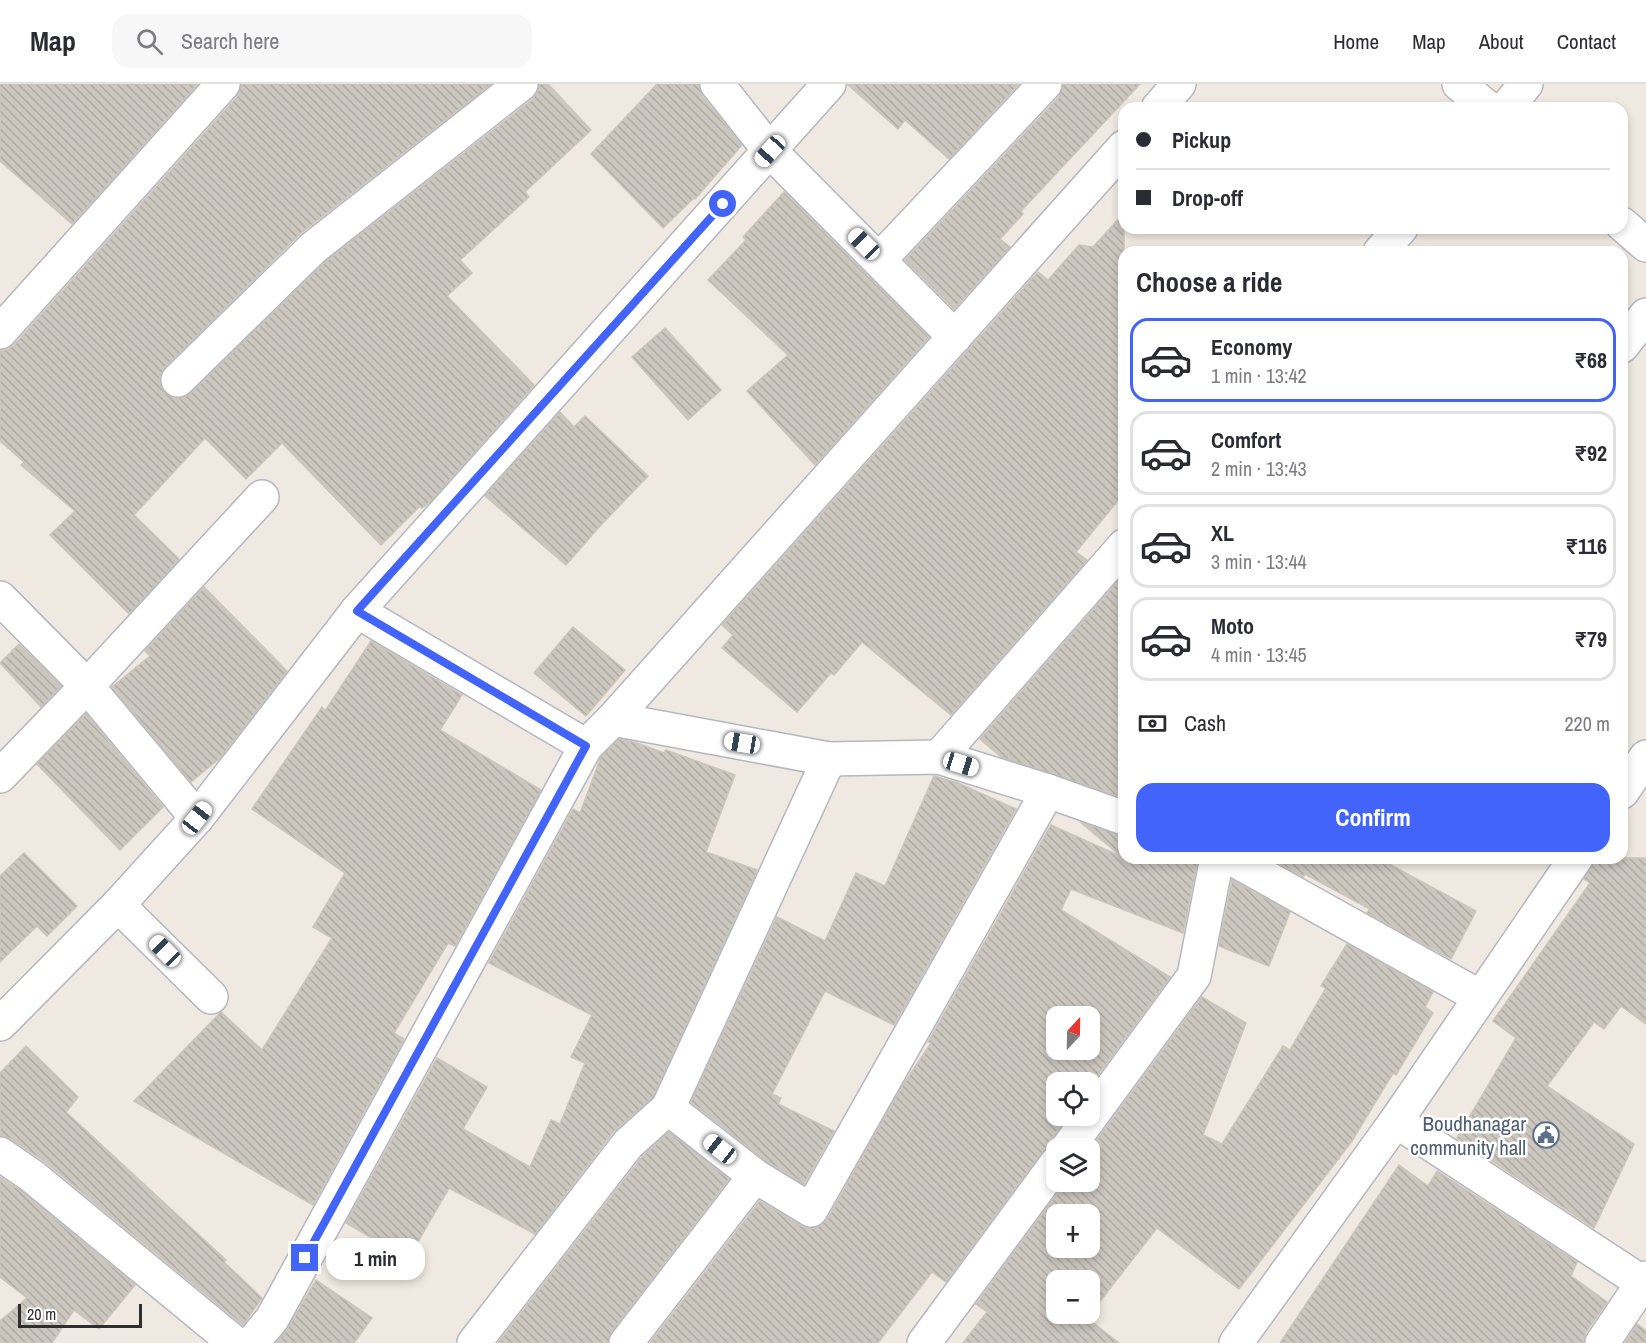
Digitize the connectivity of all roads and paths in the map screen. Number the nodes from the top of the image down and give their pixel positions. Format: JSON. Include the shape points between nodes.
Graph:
{"nodes":[{"id":1,"x":223,"y":84,"type":"edge"},
{"id":2,"x":521,"y":84,"type":"edge"},
{"id":3,"x":717,"y":84,"type":"edge"},
{"id":4,"x":829,"y":84,"type":"edge"},
{"id":5,"x":1045,"y":84,"type":"edge"},
{"id":6,"x":1179,"y":84,"type":"edge"},
{"id":7,"x":1459,"y":84,"type":"edge"},
{"id":8,"x":1526,"y":84,"type":"edge"},
{"id":9,"x":1163,"y":102,"type":"edge"},
{"id":10,"x":1481,"y":102,"type":"edge"},
{"id":11,"x":1511,"y":102,"type":"edge"},
{"id":12,"x":770,"y":151,"type":"junction"},
{"id":13,"x":1118,"y":154,"type":"edge"},
{"id":14,"x":1628,"y":229,"type":"edge"},
{"id":15,"x":1396,"y":234,"type":"edge"},
{"id":16,"x":1646,"y":245,"type":"edge"},
{"id":17,"x":1385,"y":246,"type":"edge"},
{"id":18,"x":879,"y":260,"type":"junction"},
{"id":19,"x":1646,"y":315,"type":"edge"},
{"id":20,"x":0,"y":332,"type":"edge"},
{"id":21,"x":955,"y":337,"type":"junction"},
{"id":22,"x":1628,"y":338,"type":"edge"},
{"id":23,"x":178,"y":380,"type":"dead end"},
{"id":24,"x":262,"y":497,"type":"dead end"},
{"id":25,"x":1118,"y":553,"type":"edge"},
{"id":26,"x":0,"y":598,"type":"edge"},
{"id":27,"x":357,"y":611,"type":"junction"},
{"id":28,"x":87,"y":686,"type":"junction"},
{"id":29,"x":613,"y":719,"type":"junction"},
{"id":30,"x":586,"y":746,"type":"junction"},
{"id":31,"x":939,"y":757,"type":"junction"},
{"id":32,"x":1646,"y":757,"type":"edge"},
{"id":33,"x":829,"y":759,"type":"junction"},
{"id":34,"x":3,"y":768,"type":"edge"},
{"id":35,"x":1628,"y":783,"type":"edge"},
{"id":36,"x":1048,"y":791,"type":"junction"},
{"id":37,"x":1118,"y":816,"type":"edge"},
{"id":38,"x":197,"y":818,"type":"junction"},
{"id":39,"x":1216,"y":864,"type":"edge"},
{"id":40,"x":1242,"y":864,"type":"edge"},
{"id":41,"x":1572,"y":864,"type":"edge"},
{"id":42,"x":118,"y":905,"type":"junction"},
{"id":43,"x":1480,"y":997,"type":"junction"},
{"id":44,"x":211,"y":998,"type":"dead end"},
{"id":45,"x":0,"y":1024,"type":"edge"},
{"id":46,"x":668,"y":1108,"type":"junction"},
{"id":47,"x":1396,"y":1121,"type":"junction"},
{"id":48,"x":1075,"y":1138,"type":"edge"},
{"id":49,"x":0,"y":1154,"type":"edge"},
{"id":50,"x":755,"y":1176,"type":"junction"},
{"id":51,"x":1046,"y":1178,"type":"edge"},
{"id":52,"x":1645,"y":1282,"type":"edge"},
{"id":53,"x":235,"y":1343,"type":"edge"},
{"id":54,"x":252,"y":1343,"type":"edge"},
{"id":55,"x":474,"y":1343,"type":"edge"},
{"id":56,"x":626,"y":1343,"type":"edge"},
{"id":57,"x":924,"y":1343,"type":"edge"},
{"id":58,"x":1236,"y":1343,"type":"edge"},
{"id":59,"x":1602,"y":1343,"type":"edge"}],
"edges":[{"from":1,"to":20,"type":"street"},
{"from":2,"to":23,"type":"street","via":[[313,248]]},
{"from":3,"to":12,"type":"street"},
{"from":4,"to":12,"type":"street"},
{"from":5,"to":18,"type":"street"},
{"from":6,"to":9,"type":"street"},
{"from":7,"to":10,"type":"street"},
{"from":8,"to":11,"type":"street"},
{"from":12,"to":18,"type":"street"},
{"from":12,"to":27,"type":"street"},
{"from":13,"to":21,"type":"street"},
{"from":14,"to":16,"type":"street"},
{"from":15,"to":17,"type":"street"},
{"from":18,"to":21,"type":"street"},
{"from":19,"to":22,"type":"street"},
{"from":21,"to":29,"type":"street"},
{"from":24,"to":28,"type":"street"},
{"from":25,"to":31,"type":"street"},
{"from":26,"to":28,"type":"street"},
{"from":27,"to":30,"type":"street"},
{"from":27,"to":38,"type":"street"},
{"from":28,"to":34,"type":"street"},
{"from":28,"to":38,"type":"street"},
{"from":29,"to":30,"type":"street"},
{"from":29,"to":33,"type":"street"},
{"from":30,"to":54,"type":"street","via":[[272,1319]]},
{"from":31,"to":33,"type":"street"},
{"from":31,"to":36,"type":"street"},
{"from":32,"to":35,"type":"street"},
{"from":33,"to":46,"type":"street"},
{"from":36,"to":37,"type":"street"},
{"from":36,"to":50,"type":"street","via":[[811,1210]]},
{"from":38,"to":42,"type":"street"},
{"from":39,"to":48,"type":"street","via":[[1194,976]]},
{"from":40,"to":43,"type":"street"},
{"from":41,"to":43,"type":"street"},
{"from":42,"to":44,"type":"street"},
{"from":42,"to":45,"type":"street"},
{"from":43,"to":47,"type":"street"},
{"from":46,"to":50,"type":"street"},
{"from":46,"to":55,"type":"street","via":[[628,1144]]},
{"from":47,"to":52,"type":"street"},
{"from":47,"to":58,"type":"street"},
{"from":49,"to":53,"type":"street"},
{"from":50,"to":56,"type":"street"},
{"from":51,"to":57,"type":"street"},
{"from":52,"to":59,"type":"street"}]}
